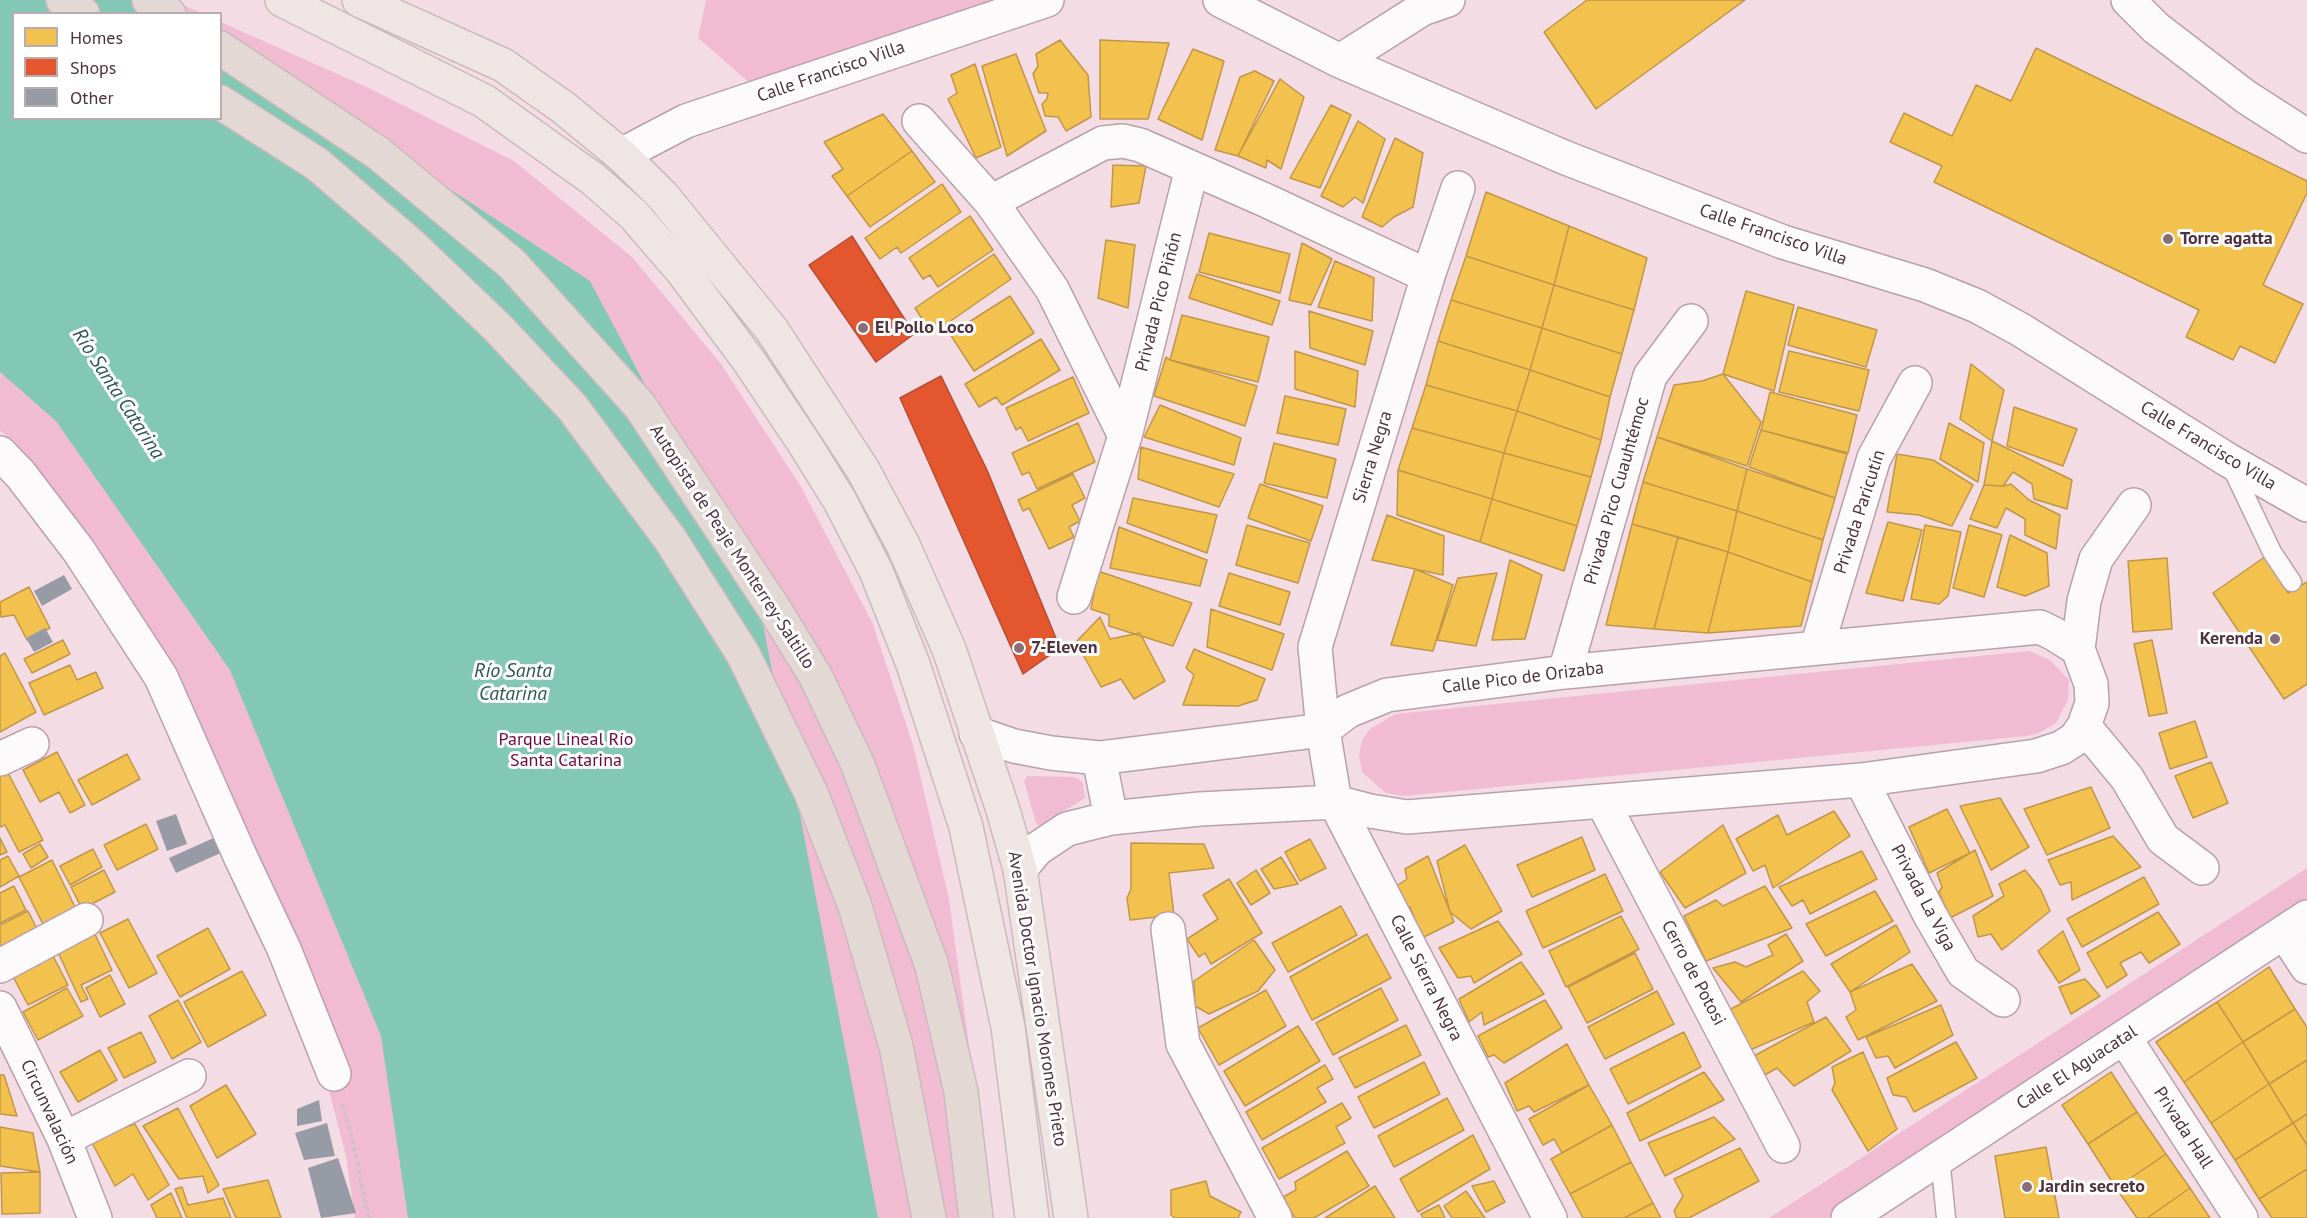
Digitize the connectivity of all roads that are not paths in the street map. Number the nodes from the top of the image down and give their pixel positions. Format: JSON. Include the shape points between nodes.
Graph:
{"nodes":[{"id":1,"x":63,"y":0,"type":"edge"},
{"id":2,"x":149,"y":0,"type":"edge"},
{"id":3,"x":282,"y":0,"type":"edge"},
{"id":4,"x":359,"y":0,"type":"edge"},
{"id":5,"x":1047,"y":0,"type":"edge"},
{"id":6,"x":1220,"y":0,"type":"edge"},
{"id":7,"x":1448,"y":0,"type":"edge"},
{"id":8,"x":2128,"y":0,"type":"edge"},
{"id":9,"x":80,"y":12,"type":"edge"},
{"id":10,"x":166,"y":12,"type":"edge"},
{"id":11,"x":222,"y":49,"type":"edge"},
{"id":12,"x":1340,"y":61,"type":"junction"},
{"id":13,"x":222,"y":103,"type":"edge"},
{"id":14,"x":919,"y":121,"type":"dead end"},
{"id":15,"x":2307,"y":136,"type":"edge"},
{"id":16,"x":621,"y":155,"type":"junction"},
{"id":17,"x":1192,"y":168,"type":"junction"},
{"id":18,"x":1458,"y":188,"type":"dead end"},
{"id":19,"x":991,"y":202,"type":"junction"},
{"id":20,"x":1428,"y":276,"type":"junction"},
{"id":21,"x":1691,"y":321,"type":"dead end"},
{"id":22,"x":1915,"y":383,"type":"dead end"},
{"id":23,"x":1125,"y":436,"type":"junction"},
{"id":24,"x":0,"y":453,"type":"edge"},
{"id":25,"x":2228,"y":460,"type":"junction"},
{"id":26,"x":2134,"y":505,"type":"dead end"},
{"id":27,"x":2307,"y":505,"type":"edge"},
{"id":28,"x":2292,"y":582,"type":"dead end"},
{"id":29,"x":1074,"y":597,"type":"dead end"},
{"id":30,"x":1816,"y":647,"type":"junction"},
{"id":31,"x":2078,"y":649,"type":"junction"},
{"id":32,"x":1565,"y":672,"type":"junction"},
{"id":33,"x":2084,"y":726,"type":"junction"},
{"id":34,"x":1323,"y":730,"type":"junction"},
{"id":35,"x":976,"y":733,"type":"junction"},
{"id":36,"x":32,"y":744,"type":"dead end"},
{"id":37,"x":1099,"y":758,"type":"junction"},
{"id":38,"x":0,"y":759,"type":"edge"},
{"id":39,"x":1861,"y":780,"type":"junction"},
{"id":40,"x":1602,"y":801,"type":"junction"},
{"id":41,"x":1335,"y":802,"type":"junction"},
{"id":42,"x":1111,"y":818,"type":"junction"},
{"id":43,"x":2202,"y":868,"type":"dead end"},
{"id":44,"x":1020,"y":869,"type":"junction"},
{"id":45,"x":86,"y":920,"type":"dead end"},
{"id":46,"x":2296,"y":925,"type":"edge"},
{"id":47,"x":1168,"y":929,"type":"dead end"},
{"id":48,"x":0,"y":966,"type":"edge"},
{"id":49,"x":2307,"y":967,"type":"edge"},
{"id":50,"x":2003,"y":1000,"type":"dead end"},
{"id":51,"x":0,"y":1008,"type":"edge"},
{"id":52,"x":2124,"y":1037,"type":"junction"},
{"id":53,"x":334,"y":1074,"type":"road end"},
{"id":54,"x":189,"y":1076,"type":"dead end"},
{"id":55,"x":64,"y":1139,"type":"junction"},
{"id":56,"x":1784,"y":1146,"type":"dead end"},
{"id":57,"x":1940,"y":1157,"type":"junction"},
{"id":58,"x":95,"y":1218,"type":"edge"},
{"id":59,"x":929,"y":1218,"type":"edge"},
{"id":60,"x":976,"y":1218,"type":"edge"},
{"id":61,"x":1032,"y":1218,"type":"edge"},
{"id":62,"x":1071,"y":1218,"type":"edge"},
{"id":63,"x":1275,"y":1218,"type":"edge"},
{"id":64,"x":1550,"y":1218,"type":"edge"},
{"id":65,"x":1848,"y":1218,"type":"edge"},
{"id":66,"x":1946,"y":1218,"type":"edge"},
{"id":67,"x":2241,"y":1218,"type":"edge"}],
"edges":[{"from":1,"to":9,"type":"highway"},
{"from":2,"to":10,"type":"highway"},
{"from":3,"to":61,"type":"main road","name":"Avenida Doctor Ignacio Morones Prieto","via":[[484,101],[626,207],[683,272],[749,361],[816,462],[876,571],[913,664],[966,827],[1008,1027]]},
{"from":4,"to":16,"type":"main road","name":"Avenida Doctor Ignacio Morones Prieto","via":[[503,65]]},
{"from":5,"to":16,"type":"street","name":"Calle Francisco Villa","via":[[686,121]]},
{"from":6,"to":12,"type":"street","name":"Calle Francisco Villa"},
{"from":7,"to":12,"type":"street","via":[[1422,9]]},
{"from":8,"to":15,"type":"street","via":[[2156,28],[2246,97]]},
{"from":11,"to":60,"type":"highway","name":"Autopista de Peaje Monterrey-Saltillo","via":[[378,153],[512,264],[640,406],[775,610],[816,677],[858,765],[932,966],[961,1092]]},
{"from":12,"to":25,"type":"street","name":"Calle Francisco Villa","via":[[1566,158],[1783,243],[1925,285],[1977,306]]},
{"from":13,"to":59,"type":"highway","via":[[317,164],[410,244],[520,352],[572,407],[656,520],[744,654],[811,793],[855,906],[896,1046]]},
{"from":14,"to":19,"type":"street"},
{"from":16,"to":35,"type":"main road","name":"Avenida Doctor Ignacio Morones Prieto","via":[[662,195],[772,330],[863,470],[903,545],[950,649]]},
{"from":17,"to":19,"type":"street","via":[[1123,141],[1103,143]]},
{"from":17,"to":20,"type":"street"},
{"from":17,"to":23,"type":"street","name":"Privada Pico Piñón"},
{"from":18,"to":20,"type":"street","name":"Sierra Negra"},
{"from":19,"to":23,"type":"street","via":[[1052,289]]},
{"from":20,"to":34,"type":"street","name":"Sierra Negra","via":[[1315,647]]},
{"from":21,"to":32,"type":"street","name":"Privada Pico Cuauhtémoc","via":[[1650,376]]},
{"from":22,"to":30,"type":"street","name":"Privada Paricutín","via":[[1874,458]]},
{"from":23,"to":29,"type":"street","name":"Privada Pico Piñón"},
{"from":24,"to":53,"type":"street","via":[[79,551],[161,677],[284,949]]},
{"from":25,"to":27,"type":"street","name":"Calle Francisco Villa"},
{"from":25,"to":28,"type":"lane","via":[[2272,552]]},
{"from":26,"to":31,"type":"street","via":[[2096,559],[2084,601]]},
{"from":30,"to":31,"type":"street","name":"Calle Pico de Orizaba","via":[[2040,627]]},
{"from":30,"to":32,"type":"street","name":"Calle Pico de Orizaba"},
{"from":31,"to":33,"type":"street","via":[[2091,684],[2092,703]]},
{"from":32,"to":34,"type":"street","name":"Calle Pico de Orizaba","via":[[1387,695],[1348,711]]},
{"from":33,"to":39,"type":"street","via":[[2068,744],[2036,756]]},
{"from":33,"to":43,"type":"street","via":[[2127,778],[2163,839]]},
{"from":34,"to":37,"type":"street"},
{"from":34,"to":41,"type":"street","name":"Calle Sierra Negra"},
{"from":35,"to":37,"type":"street","via":[[1014,746]]},
{"from":35,"to":44,"type":"main road","name":"Avenida Doctor Ignacio Morones Prieto"},
{"from":36,"to":38,"type":"street"},
{"from":37,"to":42,"type":"street"},
{"from":39,"to":40,"type":"street"},
{"from":39,"to":50,"type":"street","name":"Privada La Viga","via":[[1963,972]]},
{"from":40,"to":41,"type":"street","via":[[1407,817]]},
{"from":40,"to":56,"type":"street","name":"Cerro de Potosi"},
{"from":41,"to":42,"type":"street","via":[[1200,808]]},
{"from":41,"to":64,"type":"street","name":"Calle Sierra Negra"},
{"from":42,"to":44,"type":"street","via":[[1067,829],[1037,849]]},
{"from":44,"to":62,"type":"main road","name":"Avenida Doctor Ignacio Morones Prieto"},
{"from":45,"to":48,"type":"street"},
{"from":46,"to":49,"type":"street"},
{"from":46,"to":52,"type":"street","name":"Calle El Aguacatal"},
{"from":47,"to":63,"type":"street","via":[[1183,1044]]},
{"from":51,"to":55,"type":"street","name":"Circunvalación"},
{"from":52,"to":57,"type":"street","name":"Calle El Aguacatal"},
{"from":52,"to":67,"type":"street","name":"Privada Hall"},
{"from":54,"to":55,"type":"street"},
{"from":55,"to":58,"type":"street","name":"Circunvalación"},
{"from":57,"to":65,"type":"street","name":"Calle El Aguacatal"},
{"from":57,"to":66,"type":"lane"}]}
